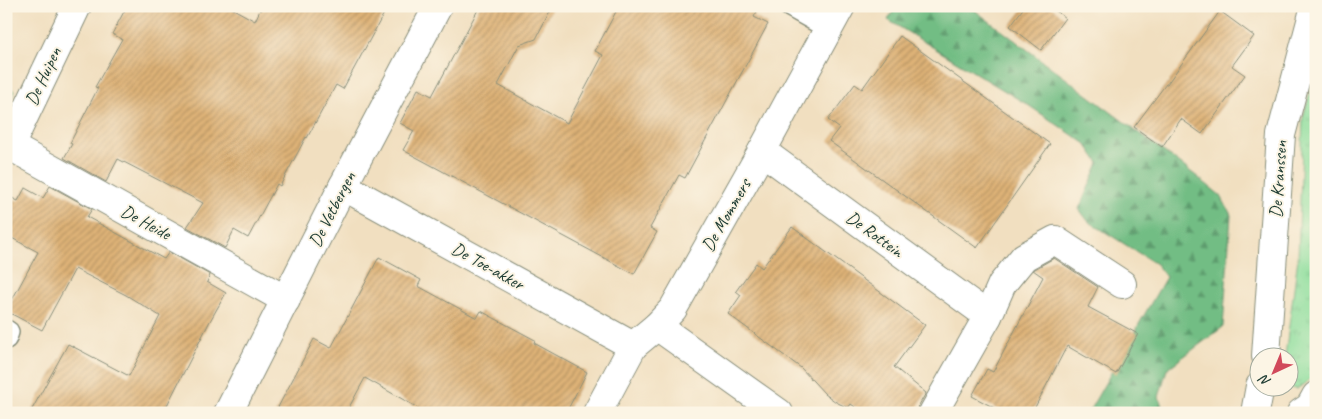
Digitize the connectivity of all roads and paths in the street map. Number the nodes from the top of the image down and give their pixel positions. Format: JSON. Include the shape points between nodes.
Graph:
{"nodes":[{"id":1,"x":77,"y":6,"type":"edge"},
{"id":2,"x":438,"y":6,"type":"edge"},
{"id":3,"x":790,"y":6,"type":"edge"},
{"id":4,"x":1315,"y":6,"type":"edge"},
{"id":5,"x":835,"y":17,"type":"edge"},
{"id":6,"x":8,"y":145,"type":"edge"},
{"id":7,"x":762,"y":151,"type":"junction"},
{"id":8,"x":343,"y":186,"type":"junction"},
{"id":9,"x":1122,"y":284,"type":"dead end"},
{"id":10,"x":286,"y":300,"type":"junction"},
{"id":11,"x":988,"y":316,"type":"junction"},
{"id":12,"x":656,"y":326,"type":"junction"},
{"id":13,"x":6,"y":331,"type":"edge"},
{"id":14,"x":6,"y":338,"type":"edge"},
{"id":15,"x":633,"y":346,"type":"junction"},
{"id":16,"x":1267,"y":346,"type":"edge"},
{"id":17,"x":1258,"y":396,"type":"edge"},
{"id":18,"x":1316,"y":396,"type":"edge"},
{"id":19,"x":228,"y":413,"type":"edge"},
{"id":20,"x":597,"y":413,"type":"edge"},
{"id":21,"x":779,"y":413,"type":"edge"},
{"id":22,"x":933,"y":413,"type":"edge"},
{"id":23,"x":1255,"y":413,"type":"edge"},
{"id":24,"x":1301,"y":413,"type":"edge"}],
"edges":[{"from":1,"to":6,"type":"street","name":"De Huipen"},
{"from":2,"to":8,"type":"street","name":"De Vetbergen"},
{"from":3,"to":5,"type":"lane"},
{"from":4,"to":16,"type":"street","name":"De Kranssen","via":[[1280,135]]},
{"from":5,"to":7,"type":"street","name":"De Mommers"},
{"from":6,"to":10,"type":"street","name":"De Heide"},
{"from":7,"to":11,"type":"street","name":"De Rottein"},
{"from":7,"to":12,"type":"street","name":"De Mommers","via":[[673,309]]},
{"from":8,"to":10,"type":"street","name":"De Vetbergen"},
{"from":8,"to":15,"type":"street","name":"De Toe-akker"},
{"from":9,"to":11,"type":"street","via":[[1055,240],[1024,257],[1002,284]]},
{"from":10,"to":19,"type":"street","name":"De Vetbergen"},
{"from":11,"to":22,"type":"street"},
{"from":12,"to":15,"type":"street","name":"De Mommers"},
{"from":12,"to":21,"type":"street"},
{"from":13,"to":14,"type":"lane"},
{"from":15,"to":20,"type":"street","name":"De Mommers"},
{"from":17,"to":23,"type":"street"},
{"from":18,"to":24,"type":"street","via":[[1310,407]]}]}
